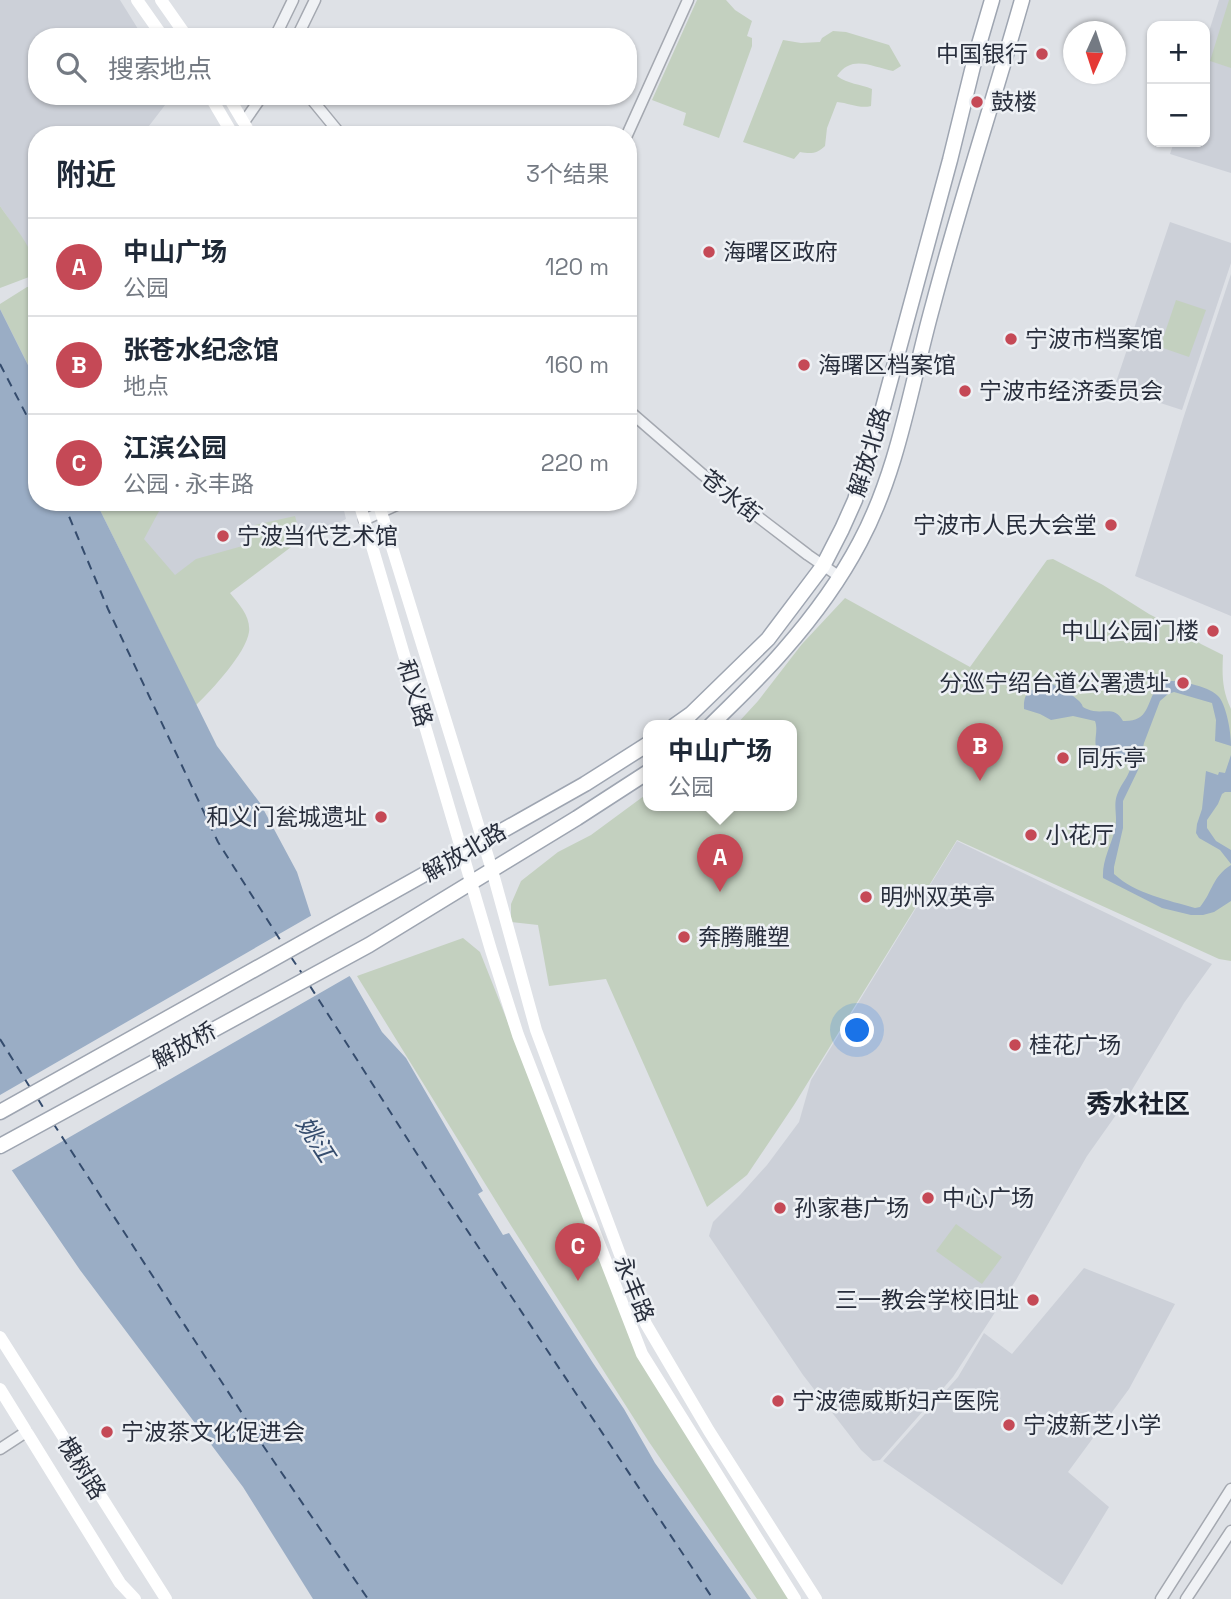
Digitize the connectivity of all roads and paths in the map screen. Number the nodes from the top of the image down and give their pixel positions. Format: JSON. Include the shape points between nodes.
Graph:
{"nodes":[{"id":1,"x":137,"y":0,"type":"edge"},
{"id":2,"x":161,"y":0,"type":"edge"},
{"id":3,"x":293,"y":0,"type":"edge"},
{"id":4,"x":315,"y":0,"type":"edge"},
{"id":5,"x":688,"y":0,"type":"edge"},
{"id":6,"x":992,"y":0,"type":"edge"},
{"id":7,"x":1022,"y":0,"type":"edge"},
{"id":8,"x":284,"y":18,"type":"junction"},
{"id":9,"x":157,"y":28,"type":"edge"},
{"id":10,"x":181,"y":28,"type":"edge"},
{"id":11,"x":275,"y":28,"type":"edge"},
{"id":12,"x":279,"y":28,"type":"edge"},
{"id":13,"x":301,"y":28,"type":"edge"},
{"id":14,"x":215,"y":105,"type":"edge"},
{"id":15,"x":236,"y":105,"type":"edge"},
{"id":16,"x":256,"y":105,"type":"edge"},
{"id":17,"x":316,"y":105,"type":"edge"},
{"id":18,"x":244,"y":122,"type":"junction"},
{"id":19,"x":228,"y":126,"type":"edge"},
{"id":20,"x":246,"y":126,"type":"edge"},
{"id":21,"x":334,"y":126,"type":"edge"},
{"id":22,"x":631,"y":126,"type":"edge"},
{"id":23,"x":637,"y":418,"type":"edge"},
{"id":24,"x":361,"y":511,"type":"edge"},
{"id":25,"x":374,"y":511,"type":"edge"},
{"id":26,"x":380,"y":511,"type":"edge"},
{"id":27,"x":363,"y":520,"type":"junction"},
{"id":28,"x":823,"y":566,"type":"junction"},
{"id":29,"x":839,"y":577,"type":"junction"},
{"id":30,"x":682,"y":720,"type":"edge"},
{"id":31,"x":716,"y":720,"type":"edge"},
{"id":32,"x":643,"y":747,"type":"edge"},
{"id":33,"x":643,"y":775,"type":"edge"},
{"id":34,"x":483,"y":842,"type":"junction"},
{"id":35,"x":463,"y":853,"type":"junction"},
{"id":36,"x":492,"y":870,"type":"junction"},
{"id":37,"x":471,"y":883,"type":"junction"},
{"id":38,"x":351,"y":916,"type":"joint"},
{"id":39,"x":369,"y":945,"type":"joint"},
{"id":40,"x":0,"y":1112,"type":"edge"},
{"id":41,"x":0,"y":1146,"type":"edge"},
{"id":42,"x":0,"y":1337,"type":"edge"},
{"id":43,"x":0,"y":1390,"type":"edge"},
{"id":44,"x":26,"y":1432,"type":"junction"},
{"id":45,"x":0,"y":1449,"type":"edge"},
{"id":46,"x":1231,"y":1489,"type":"edge"},
{"id":47,"x":1231,"y":1531,"type":"edge"},
{"id":48,"x":135,"y":1599,"type":"edge"},
{"id":49,"x":166,"y":1599,"type":"edge"},
{"id":50,"x":795,"y":1599,"type":"edge"},
{"id":51,"x":816,"y":1599,"type":"edge"},
{"id":52,"x":1161,"y":1599,"type":"edge"},
{"id":53,"x":1186,"y":1599,"type":"edge"}],
"edges":[{"from":1,"to":9,"type":"main road"},
{"from":2,"to":10,"type":"main road"},
{"from":3,"to":8,"type":"street"},
{"from":4,"to":13,"type":"street"},
{"from":5,"to":22,"type":"street"},
{"from":6,"to":28,"type":"main road","name":"解放北路","via":[[881,415],[855,500]]},
{"from":7,"to":29,"type":"main road","name":"解放北路","via":[[933,303],[895,451],[861,541]]},
{"from":8,"to":11,"type":"street"},
{"from":8,"to":12,"type":"street"},
{"from":14,"to":19,"type":"main road"},
{"from":15,"to":18,"type":"main road"},
{"from":16,"to":18,"type":"street"},
{"from":17,"to":21,"type":"street"},
{"from":18,"to":20,"type":"main road"},
{"from":23,"to":28,"type":"street","name":"苍水街"},
{"from":24,"to":27,"type":"main road","name":"和义路"},
{"from":25,"to":27,"type":"street"},
{"from":26,"to":34,"type":"main road","name":"和义路"},
{"from":27,"to":35,"type":"main road","name":"和义路"},
{"from":28,"to":29,"type":"street","name":"苍水街"},
{"from":28,"to":30,"type":"main road","name":"解放北路","via":[[768,639]]},
{"from":29,"to":31,"type":"main road","name":"解放北路","via":[[784,651]]},
{"from":32,"to":34,"type":"main road","name":"解放北路"},
{"from":33,"to":36,"type":"main road","name":"解放北路"},
{"from":34,"to":35,"type":"main road","name":"解放北路"},
{"from":34,"to":36,"type":"main road","name":"和义路"},
{"from":35,"to":37,"type":"main road","name":"和义路"},
{"from":35,"to":38,"type":"main road","name":"解放北路"},
{"from":36,"to":37,"type":"main road","name":"解放北路"},
{"from":36,"to":51,"type":"main road","name":"永丰路","via":[[536,1030],[646,1324]]},
{"from":37,"to":39,"type":"main road","name":"解放北路"},
{"from":37,"to":50,"type":"main road","name":"永丰路","via":[[518,1035],[642,1354]]},
{"from":38,"to":40,"type":"main road","name":"解放桥"},
{"from":39,"to":41,"type":"main road","name":"解放桥"},
{"from":42,"to":49,"type":"main road","name":"槐树路"},
{"from":43,"to":44,"type":"main road","name":"槐树路"},
{"from":44,"to":45,"type":"street"},
{"from":44,"to":48,"type":"main road","name":"槐树路","via":[[120,1583]]},
{"from":46,"to":52,"type":"street"},
{"from":47,"to":53,"type":"street"}]}
